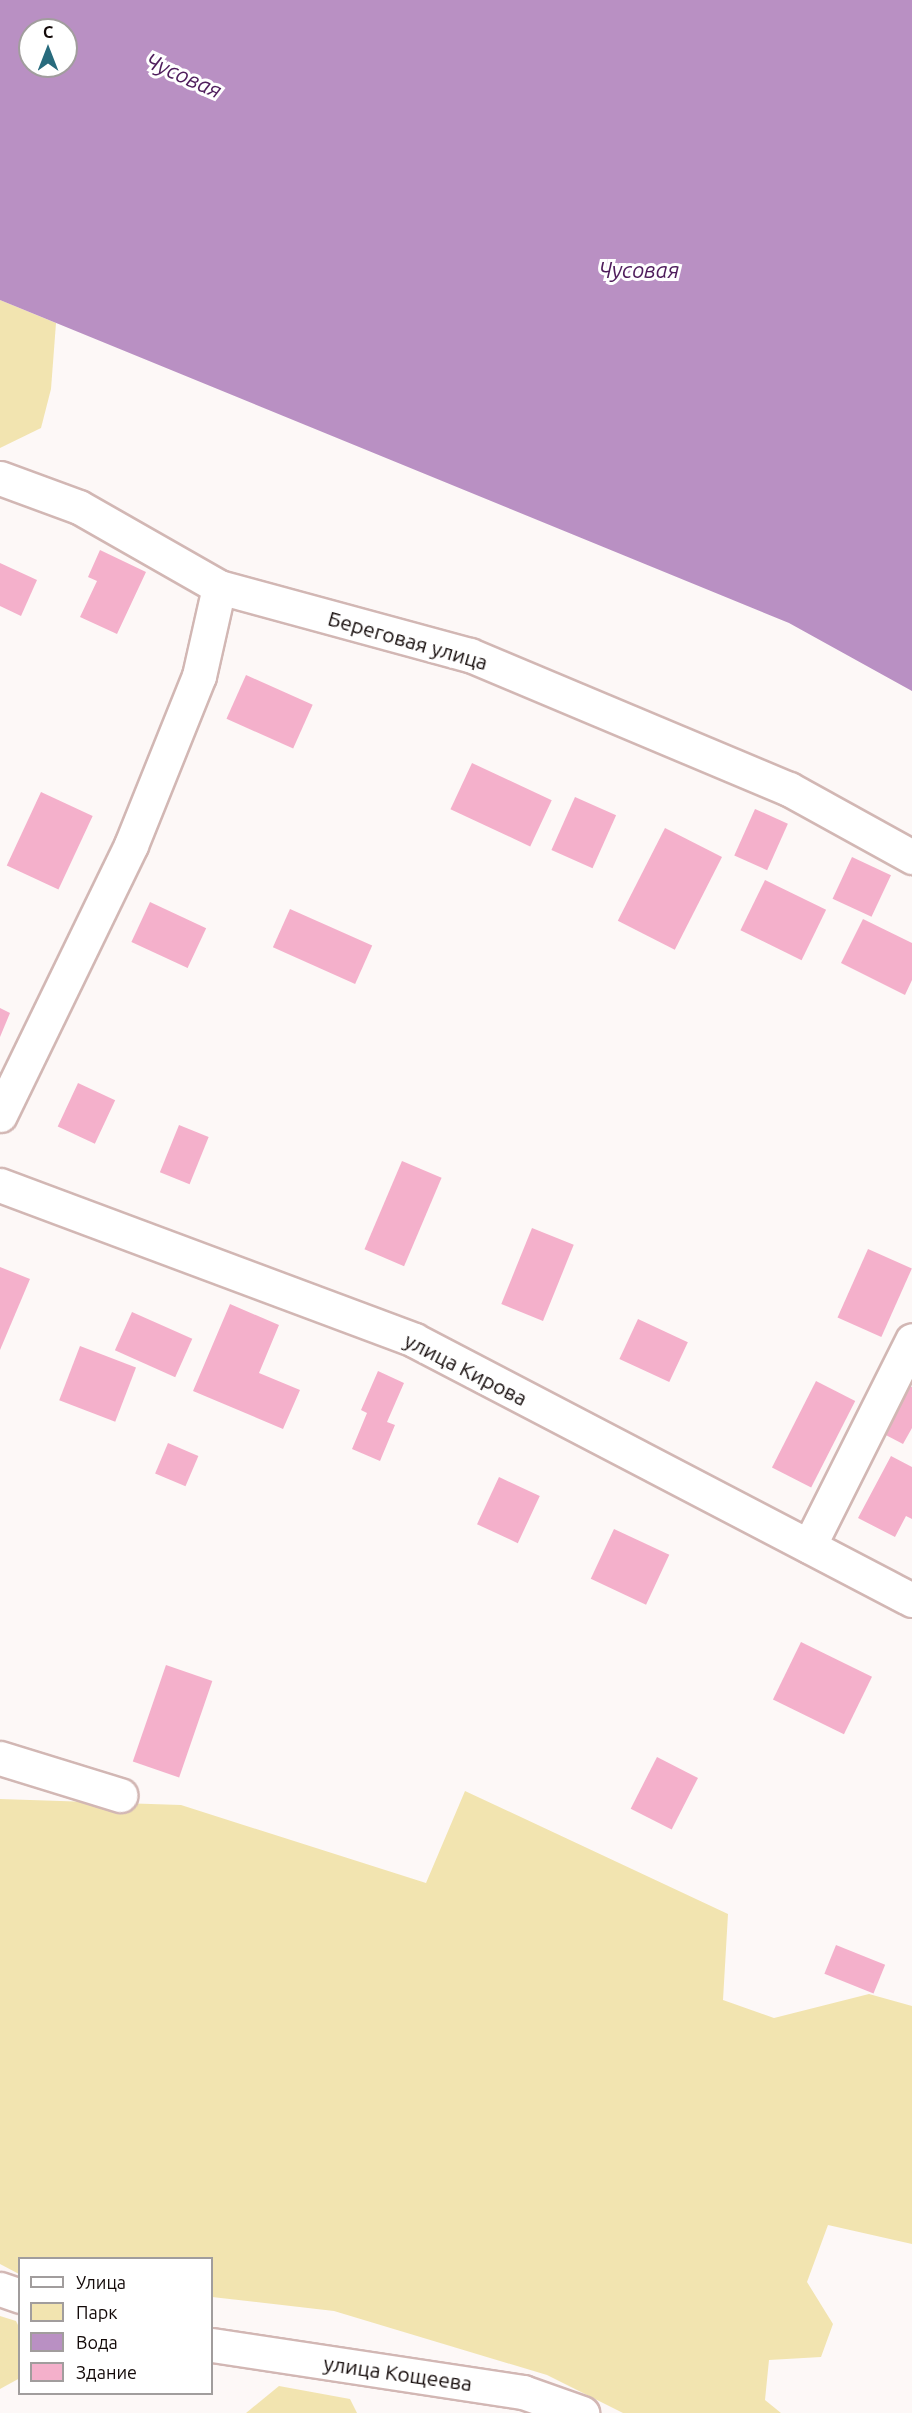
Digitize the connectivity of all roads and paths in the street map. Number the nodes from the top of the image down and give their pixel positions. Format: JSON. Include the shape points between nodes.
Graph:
{"nodes":[{"id":1,"x":0,"y":478,"type":"edge"},
{"id":2,"x":219,"y":587,"type":"junction"},
{"id":3,"x":912,"y":857,"type":"edge"},
{"id":4,"x":0,"y":1115,"type":"edge"},
{"id":5,"x":0,"y":1185,"type":"edge"},
{"id":6,"x":912,"y":1340,"type":"edge"},
{"id":7,"x":809,"y":1546,"type":"junction"},
{"id":8,"x":912,"y":1600,"type":"edge"},
{"id":9,"x":0,"y":1758,"type":"edge"},
{"id":10,"x":120,"y":1795,"type":"dead end"},
{"id":11,"x":0,"y":2289,"type":"edge"},
{"id":12,"x":18,"y":2295,"type":"edge"},
{"id":13,"x":213,"y":2345,"type":"edge"},
{"id":14,"x":582,"y":2413,"type":"edge"}],
"edges":[{"from":1,"to":2,"type":"street","name":"Береговая улица","via":[[79,507]]},
{"from":2,"to":3,"type":"street","name":"Береговая улица","via":[[470,655],[789,789]]},
{"from":2,"to":4,"type":"street","via":[[199,676],[131,845]]},
{"from":5,"to":7,"type":"street","name":"улица Кирова","via":[[414,1340]]},
{"from":6,"to":7,"type":"street"},
{"from":7,"to":8,"type":"street","name":"улица Кирова"},
{"from":9,"to":10,"type":"street"},
{"from":11,"to":12,"type":"street"},
{"from":13,"to":14,"type":"street","name":"улица Кощеева","via":[[523,2392]]}]}
